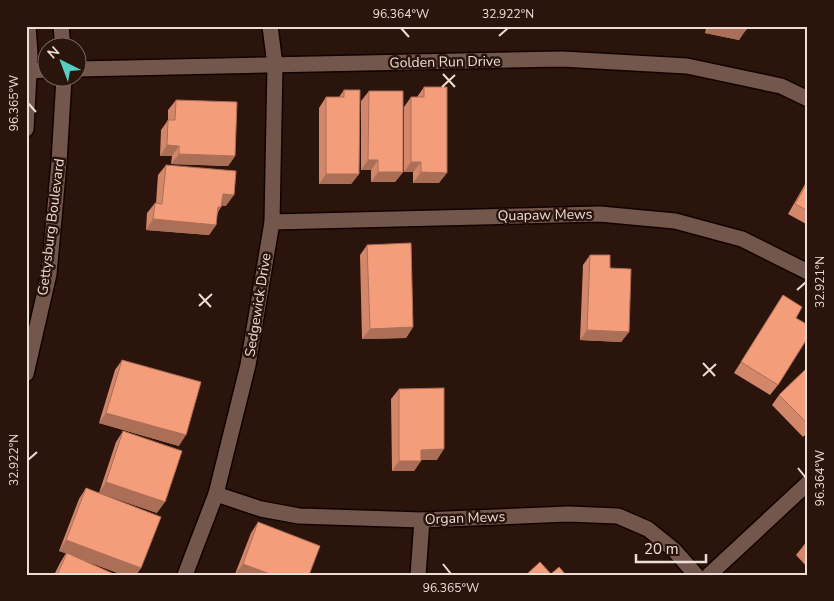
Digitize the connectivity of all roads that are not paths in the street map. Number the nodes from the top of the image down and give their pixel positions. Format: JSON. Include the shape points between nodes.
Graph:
{"nodes":[{"id":1,"x":28,"y":26,"type":"edge"},
{"id":2,"x":270,"y":26,"type":"edge"},
{"id":3,"x":275,"y":66,"type":"junction"},
{"id":4,"x":88,"y":69,"type":"edge"},
{"id":5,"x":29,"y":71,"type":"junction"},
{"id":6,"x":38,"y":71,"type":"edge"},
{"id":7,"x":63,"y":88,"type":"edge"},
{"id":8,"x":808,"y":99,"type":"edge"},
{"id":9,"x":26,"y":129,"type":"edge"},
{"id":10,"x":272,"y":222,"type":"junction"},
{"id":11,"x":808,"y":272,"type":"edge"},
{"id":12,"x":26,"y":374,"type":"edge"},
{"id":13,"x":808,"y":483,"type":"edge"},
{"id":14,"x":216,"y":494,"type":"junction"},
{"id":15,"x":422,"y":520,"type":"junction"},
{"id":16,"x":185,"y":575,"type":"edge"},
{"id":17,"x":418,"y":575,"type":"edge"},
{"id":18,"x":696,"y":575,"type":"edge"},
{"id":19,"x":709,"y":575,"type":"edge"}],
"edges":[{"from":1,"to":5,"type":"street"},
{"from":2,"to":3,"type":"street","name":"Sedgewick Drive"},
{"from":3,"to":4,"type":"street","name":"Golden Run Drive"},
{"from":3,"to":8,"type":"street","name":"Golden Run Drive","via":[[562,59],[687,66],[781,86]]},
{"from":3,"to":10,"type":"street","name":"Sedgewick Drive"},
{"from":5,"to":6,"type":"street"},
{"from":5,"to":9,"type":"street"},
{"from":7,"to":12,"type":"street","name":"Gettysburg Boulevard","via":[[49,274]]},
{"from":10,"to":11,"type":"street","name":"Quapaw Mews","via":[[609,214],[675,221],[742,239]]},
{"from":10,"to":14,"type":"street","name":"Sedgewick Drive","via":[[248,365]]},
{"from":13,"to":19,"type":"street"},
{"from":14,"to":15,"type":"street","name":"Organ Mews","via":[[261,509],[299,516]]},
{"from":14,"to":16,"type":"street","name":"Sedgewick Drive"},
{"from":15,"to":17,"type":"street"},
{"from":15,"to":18,"type":"street","name":"Organ Mews","via":[[568,514],[618,516],[648,529],[674,550]]}]}
